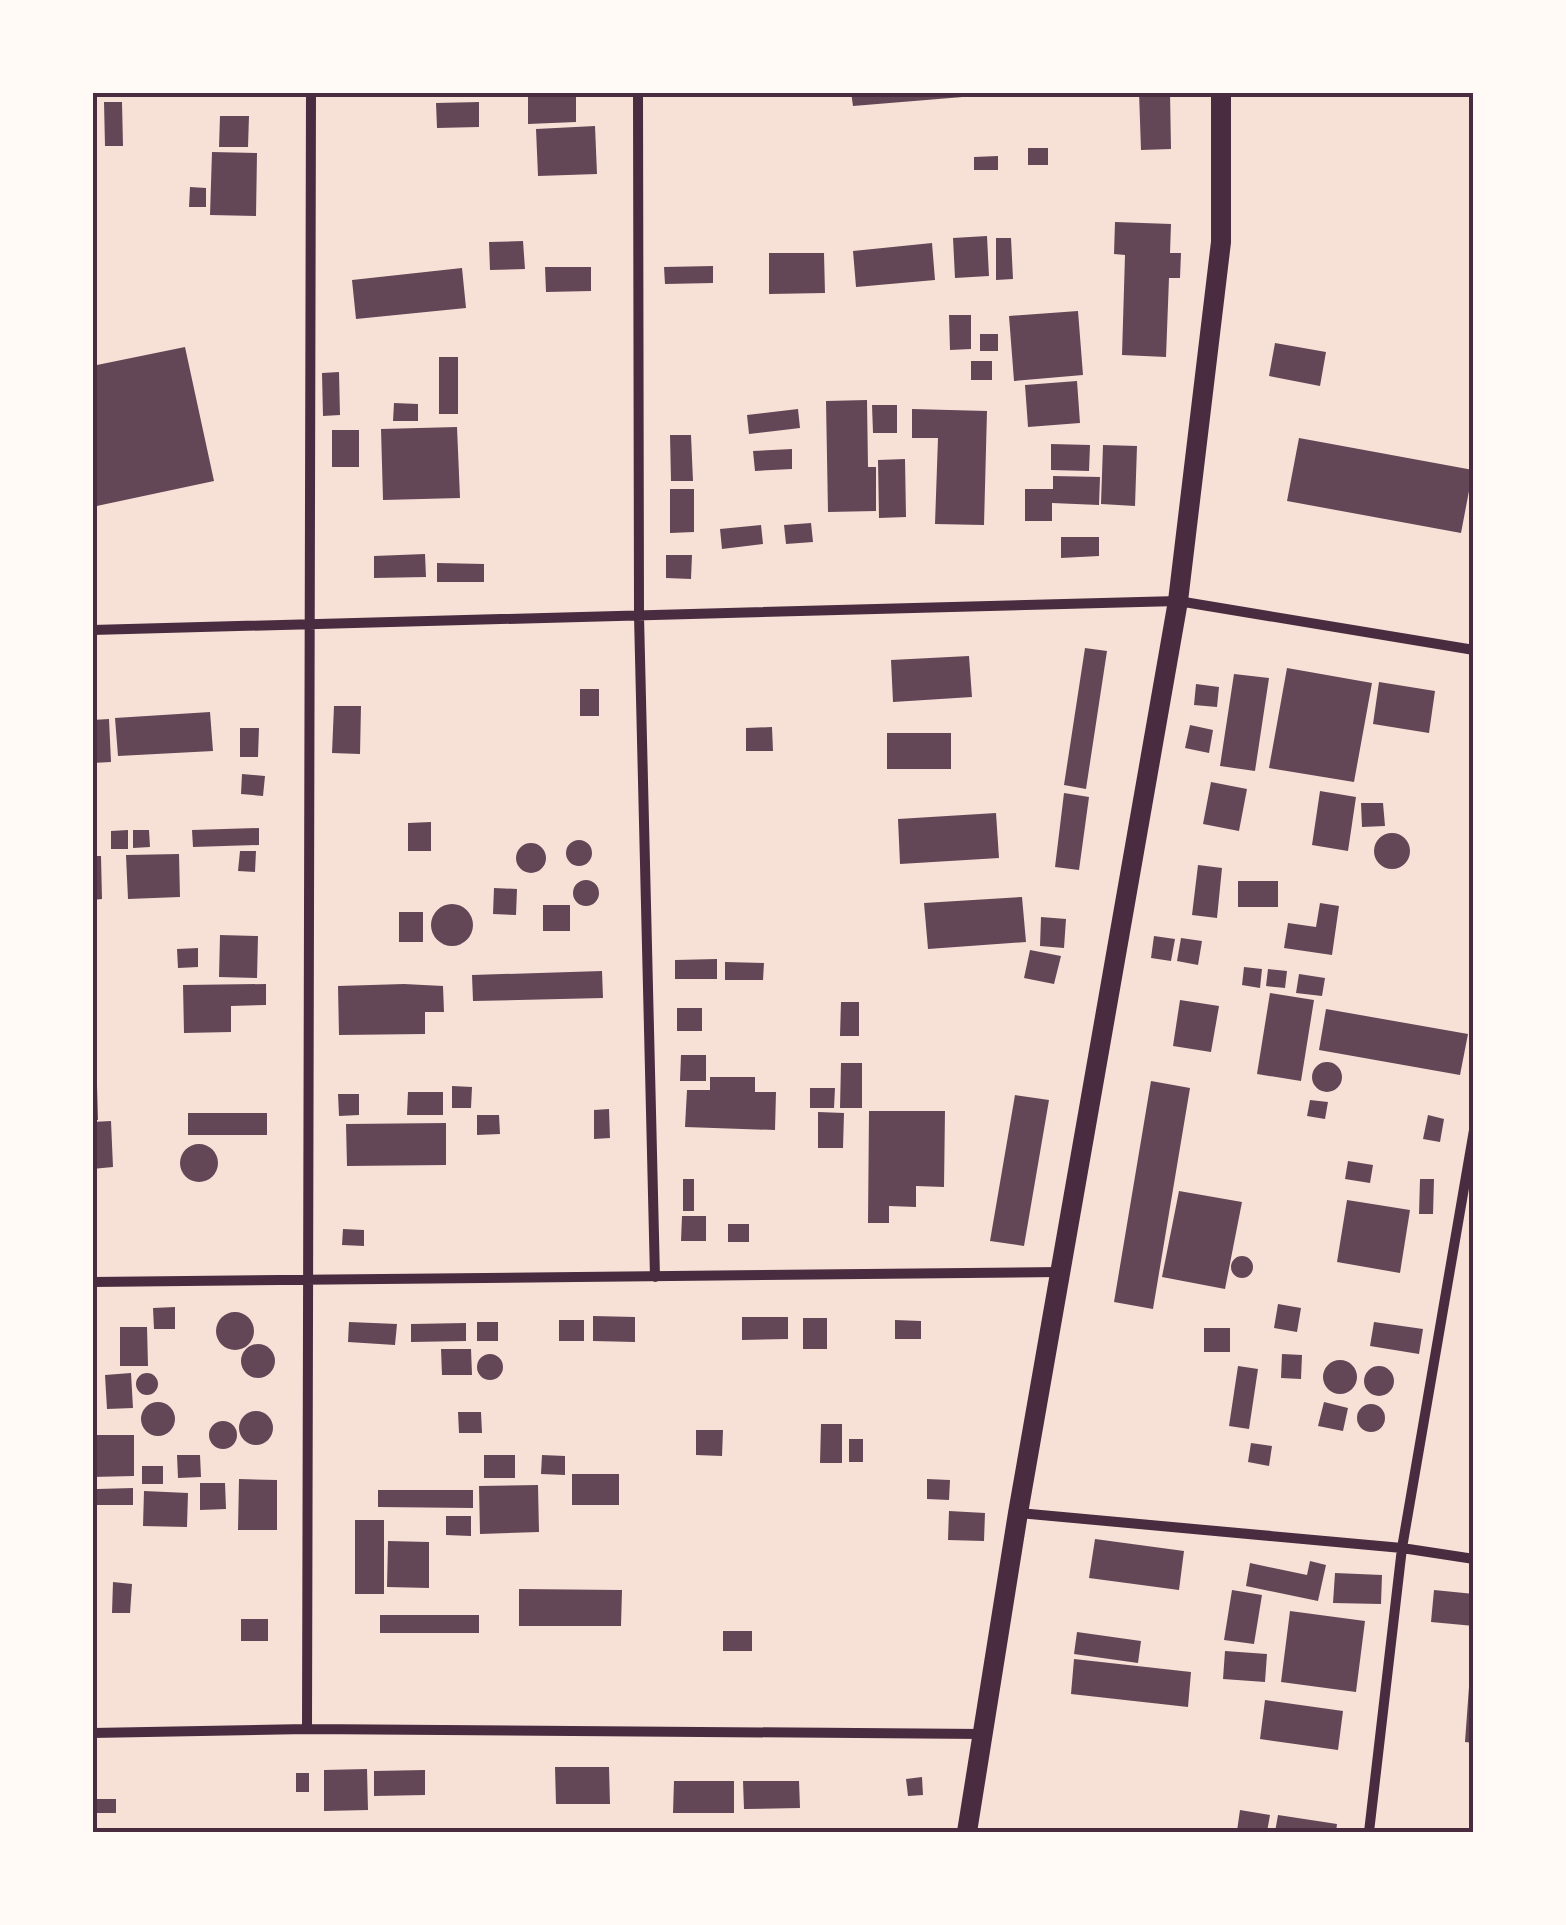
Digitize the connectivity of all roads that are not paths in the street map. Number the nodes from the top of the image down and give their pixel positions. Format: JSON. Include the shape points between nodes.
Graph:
{"nodes":[{"id":1,"x":312,"y":92,"type":"edge"},
{"id":2,"x":638,"y":92,"type":"edge"},
{"id":3,"x":1221,"y":92,"type":"edge"},
{"id":4,"x":1178,"y":601,"type":"junction"},
{"id":5,"x":639,"y":616,"type":"junction"},
{"id":6,"x":310,"y":626,"type":"junction"},
{"id":7,"x":92,"y":630,"type":"edge"},
{"id":8,"x":1474,"y":650,"type":"edge"},
{"id":9,"x":1474,"y":1130,"type":"edge"},
{"id":10,"x":1061,"y":1272,"type":"junction"},
{"id":11,"x":655,"y":1276,"type":"junction"},
{"id":12,"x":308,"y":1279,"type":"junction"},
{"id":13,"x":92,"y":1282,"type":"edge"},
{"id":14,"x":1018,"y":1513,"type":"junction"},
{"id":15,"x":1402,"y":1548,"type":"junction"},
{"id":16,"x":1474,"y":1559,"type":"edge"},
{"id":17,"x":307,"y":1729,"type":"junction"},
{"id":18,"x":92,"y":1733,"type":"edge"},
{"id":19,"x":983,"y":1734,"type":"junction"},
{"id":20,"x":967,"y":1832,"type":"edge"},
{"id":21,"x":1369,"y":1832,"type":"edge"}],
"edges":[{"from":1,"to":6,"type":"street"},
{"from":2,"to":5,"type":"street"},
{"from":3,"to":4,"type":"main road","via":[[1220,242]]},
{"from":4,"to":5,"type":"street"},
{"from":4,"to":8,"type":"street"},
{"from":4,"to":10,"type":"main road"},
{"from":5,"to":6,"type":"street"},
{"from":5,"to":11,"type":"street"},
{"from":6,"to":7,"type":"street"},
{"from":6,"to":12,"type":"street"},
{"from":9,"to":15,"type":"street"},
{"from":10,"to":11,"type":"street"},
{"from":10,"to":14,"type":"main road"},
{"from":11,"to":12,"type":"street"},
{"from":12,"to":13,"type":"street"},
{"from":12,"to":17,"type":"street"},
{"from":14,"to":15,"type":"street"},
{"from":14,"to":19,"type":"main road"},
{"from":15,"to":16,"type":"street"},
{"from":15,"to":21,"type":"street"},
{"from":17,"to":18,"type":"street"},
{"from":17,"to":19,"type":"street"},
{"from":19,"to":20,"type":"main road"}]}
